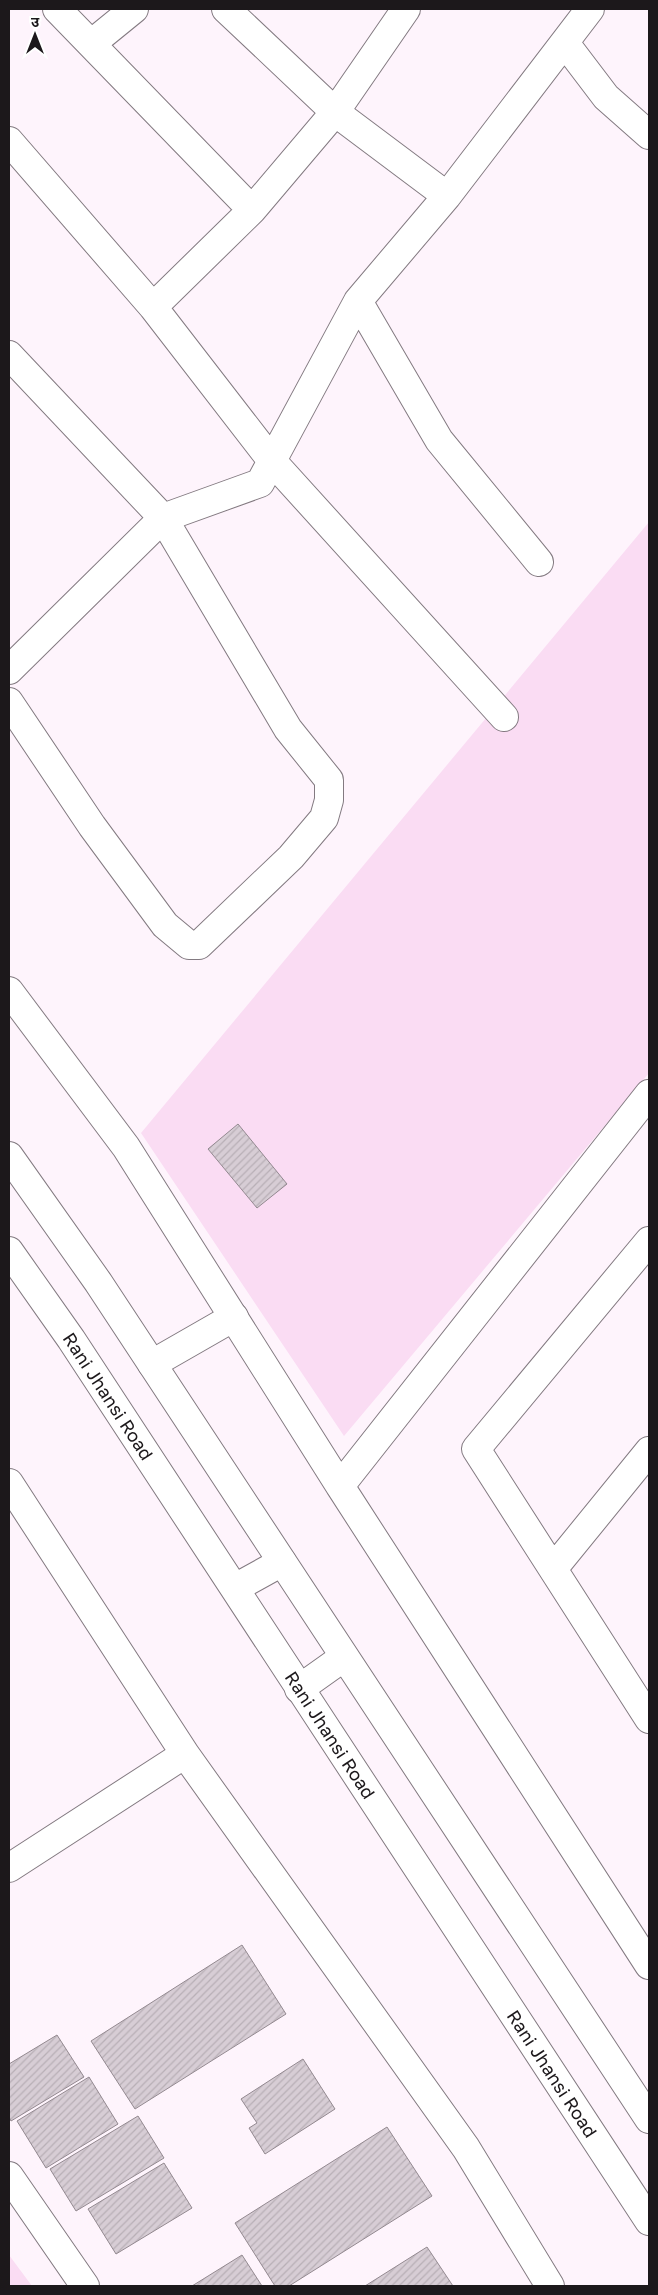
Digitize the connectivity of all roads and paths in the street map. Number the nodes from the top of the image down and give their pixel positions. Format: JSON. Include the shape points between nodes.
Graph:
{"nodes":[{"id":1,"x":57,"y":9,"type":"edge"},
{"id":2,"x":134,"y":9,"type":"edge"},
{"id":3,"x":226,"y":9,"type":"edge"},
{"id":4,"x":406,"y":9,"type":"edge"},
{"id":5,"x":590,"y":9,"type":"edge"},
{"id":6,"x":564,"y":43,"type":"junction"},
{"id":7,"x":91,"y":44,"type":"junction"},
{"id":8,"x":335,"y":112,"type":"junction"},
{"id":9,"x":649,"y":135,"type":"edge"},
{"id":10,"x":9,"y":141,"type":"edge"},
{"id":11,"x":447,"y":196,"type":"junction"},
{"id":12,"x":252,"y":210,"type":"junction"},
{"id":13,"x":358,"y":301,"type":"junction"},
{"id":14,"x":153,"y":307,"type":"junction"},
{"id":15,"x":9,"y":355,"type":"edge"},
{"id":16,"x":272,"y":461,"type":"junction"},
{"id":17,"x":163,"y":518,"type":"junction"},
{"id":18,"x":539,"y":562,"type":"dead end"},
{"id":19,"x":9,"y":670,"type":"edge"},
{"id":20,"x":9,"y":702,"type":"edge"},
{"id":21,"x":504,"y":717,"type":"dead end"},
{"id":22,"x":9,"y":991,"type":"edge"},
{"id":23,"x":649,"y":1094,"type":"edge"},
{"id":24,"x":9,"y":1156,"type":"edge"},
{"id":25,"x":649,"y":1241,"type":"edge"},
{"id":26,"x":9,"y":1251,"type":"edge"},
{"id":27,"x":234,"y":1317,"type":"junction"},
{"id":28,"x":152,"y":1364,"type":"junction"},
{"id":29,"x":649,"y":1451,"type":"edge"},
{"id":30,"x":9,"y":1483,"type":"edge"},
{"id":31,"x":340,"y":1486,"type":"junction"},
{"id":32,"x":282,"y":1562,"type":"junction"},
{"id":33,"x":553,"y":1569,"type":"junction"},
{"id":34,"x":234,"y":1588,"type":"junction"},
{"id":35,"x":344,"y":1657,"type":"junction"},
{"id":36,"x":299,"y":1689,"type":"junction"},
{"id":37,"x":645,"y":1704,"type":"edge"},
{"id":38,"x":186,"y":1754,"type":"junction"},
{"id":39,"x":9,"y":1868,"type":"edge"},
{"id":40,"x":649,"y":1965,"type":"edge"},
{"id":41,"x":649,"y":2120,"type":"edge"},
{"id":42,"x":11,"y":2184,"type":"edge"},
{"id":43,"x":649,"y":2221,"type":"edge"},
{"id":44,"x":85,"y":2286,"type":"edge"},
{"id":45,"x":550,"y":2286,"type":"edge"}],
"edges":[{"from":1,"to":7,"type":"main road"},
{"from":2,"to":7,"type":"main road"},
{"from":3,"to":8,"type":"main road"},
{"from":4,"to":8,"type":"main road"},
{"from":5,"to":6,"type":"main road"},
{"from":6,"to":9,"type":"main road","via":[[606,97]]},
{"from":6,"to":11,"type":"main road"},
{"from":7,"to":12,"type":"main road"},
{"from":8,"to":11,"type":"main road"},
{"from":8,"to":12,"type":"main road"},
{"from":10,"to":14,"type":"main road"},
{"from":11,"to":13,"type":"main road"},
{"from":12,"to":14,"type":"main road"},
{"from":13,"to":16,"type":"main road"},
{"from":13,"to":18,"type":"main road","via":[[439,440]]},
{"from":14,"to":16,"type":"main road"},
{"from":15,"to":17,"type":"main road"},
{"from":16,"to":17,"type":"main road","via":[[260,483]]},
{"from":16,"to":21,"type":"main road"},
{"from":17,"to":19,"type":"main road"},
{"from":17,"to":20,"type":"main road","via":[[288,729],[329,780],[329,800],[324,818],[291,856],[199,945],[189,945],[166,925],[131,879]]},
{"from":22,"to":27,"type":"main road","via":[[126,1146]]},
{"from":23,"to":31,"type":"main road"},
{"from":24,"to":28,"type":"main road"},
{"from":25,"to":33,"type":"main road","via":[[476,1450]]},
{"from":26,"to":34,"type":"main road","name":"Rani Jhansi Road","via":[[71,1339]]},
{"from":27,"to":28,"type":"main road"},
{"from":27,"to":31,"type":"main road"},
{"from":28,"to":32,"type":"main road"},
{"from":29,"to":33,"type":"main road"},
{"from":30,"to":38,"type":"main road"},
{"from":31,"to":40,"type":"main road"},
{"from":32,"to":34,"type":"main road"},
{"from":32,"to":35,"type":"main road"},
{"from":33,"to":37,"type":"main road"},
{"from":34,"to":36,"type":"main road","name":"Rani Jhansi Road"},
{"from":35,"to":36,"type":"main road"},
{"from":35,"to":41,"type":"main road"},
{"from":36,"to":43,"type":"main road","name":"Rani Jhansi Road"},
{"from":38,"to":39,"type":"main road"},
{"from":38,"to":45,"type":"main road","via":[[466,2148]]},
{"from":42,"to":44,"type":"main road"}]}
